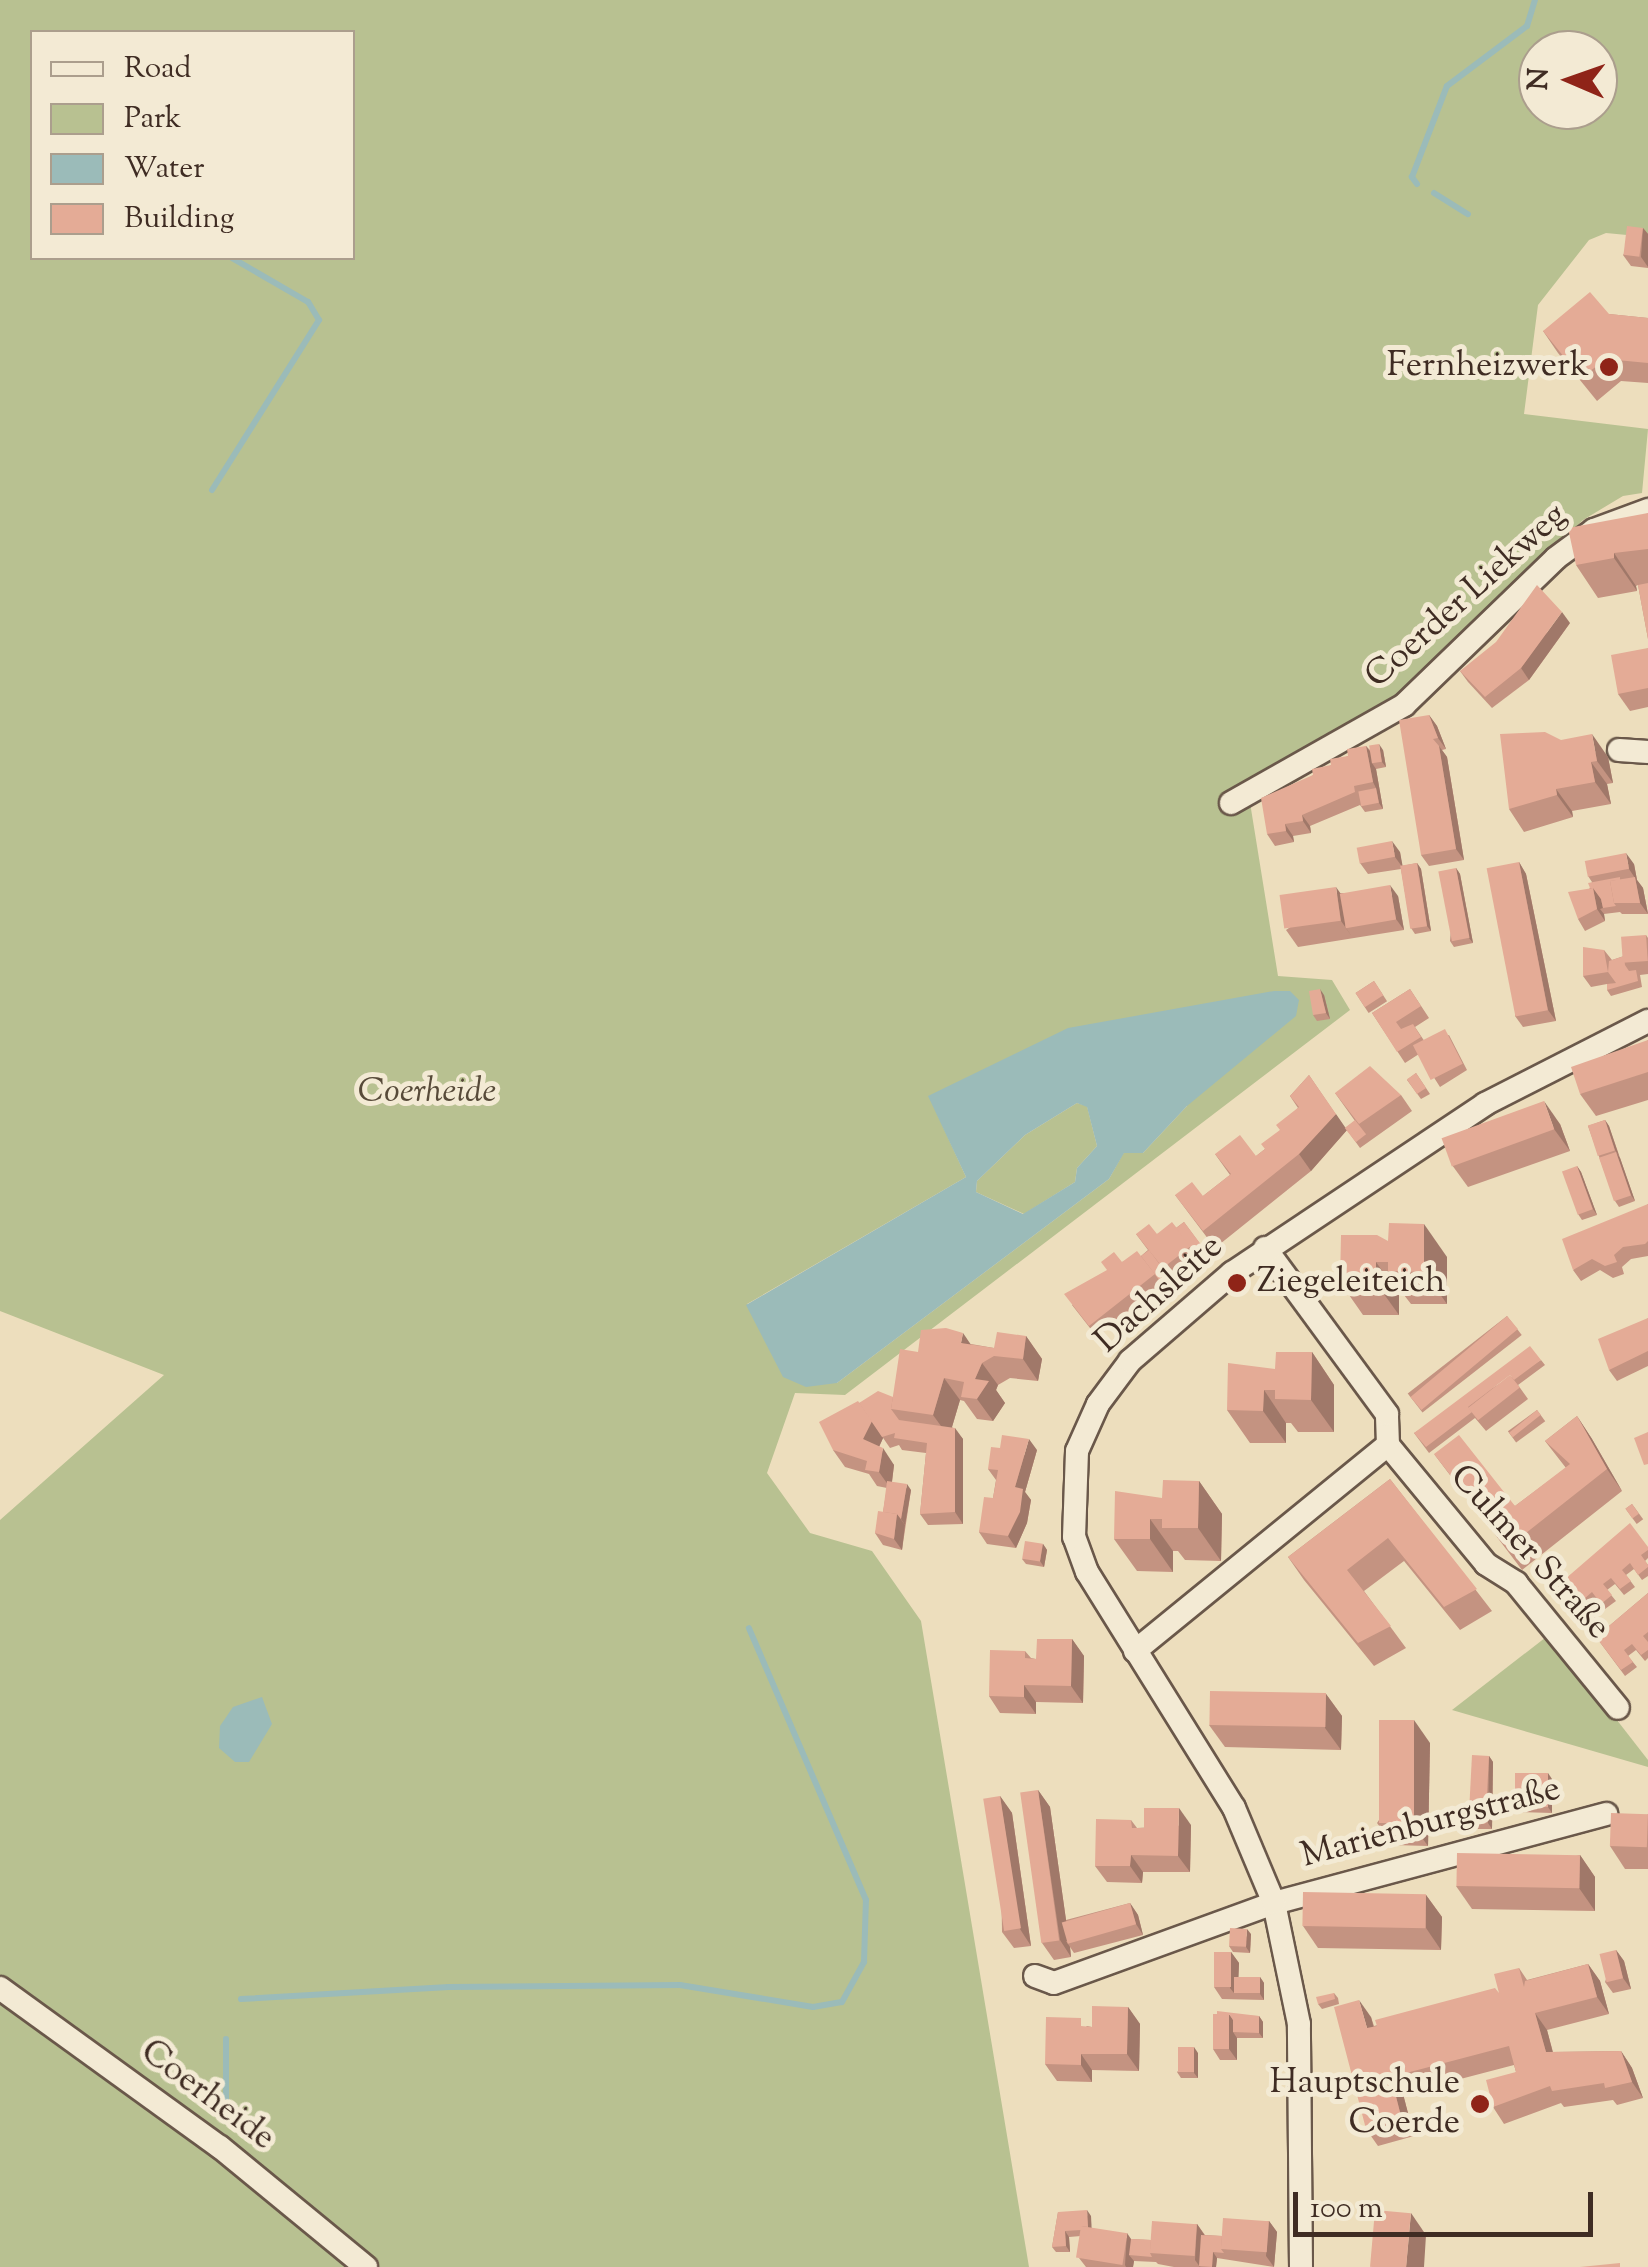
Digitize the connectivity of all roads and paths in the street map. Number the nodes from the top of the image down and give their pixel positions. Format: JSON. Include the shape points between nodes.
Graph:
{"nodes":[{"id":1,"x":1648,"y":510,"type":"edge"},
{"id":2,"x":1620,"y":750,"type":"dead end"},
{"id":3,"x":1648,"y":752,"type":"edge"},
{"id":4,"x":1231,"y":803,"type":"dead end"},
{"id":5,"x":1648,"y":1021,"type":"edge"},
{"id":6,"x":1265,"y":1248,"type":"junction"},
{"id":7,"x":1388,"y":1445,"type":"junction"},
{"id":8,"x":1135,"y":1651,"type":"junction"},
{"id":9,"x":1618,"y":1708,"type":"dead end"},
{"id":10,"x":1606,"y":1814,"type":"edge"},
{"id":11,"x":1274,"y":1902,"type":"junction"},
{"id":12,"x":1035,"y":1976,"type":"dead end"},
{"id":13,"x":0,"y":1988,"type":"edge"},
{"id":14,"x":366,"y":2267,"type":"edge"},
{"id":15,"x":1301,"y":2267,"type":"edge"}],
"edges":[{"from":1,"to":4,"type":"street","name":"Coerder Liekweg","via":[[1594,530],[1556,558],[1404,705]]},
{"from":2,"to":3,"type":"street"},
{"from":5,"to":6,"type":"street","name":"Dachsleite","via":[[1485,1104]]},
{"from":6,"to":7,"type":"street","name":"Culmer Straße","via":[[1387,1414]]},
{"from":6,"to":8,"type":"street","name":"Dachsleite","via":[[1130,1362],[1098,1404],[1077,1451],[1074,1537]]},
{"from":7,"to":8,"type":"street"},
{"from":7,"to":9,"type":"street","name":"Culmer Straße","via":[[1486,1564],[1516,1582]]},
{"from":8,"to":11,"type":"street","name":"Dachsleite","via":[[1234,1808]]},
{"from":10,"to":11,"type":"street","name":"Marienburgstraße"},
{"from":11,"to":12,"type":"street","via":[[1054,1983]]},
{"from":11,"to":15,"type":"street","name":"Dachsleite","via":[[1299,2024]]},
{"from":13,"to":14,"type":"street","name":"Coerheide","via":[[220,2146]]}]}
